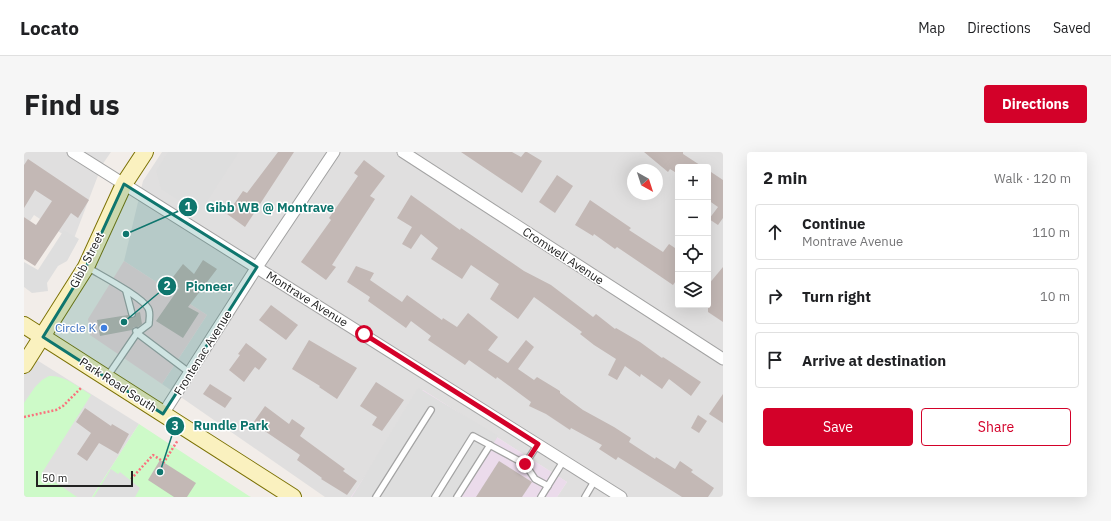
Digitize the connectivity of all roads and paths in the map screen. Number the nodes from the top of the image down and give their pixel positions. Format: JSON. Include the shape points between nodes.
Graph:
{"nodes":[{"id":1,"x":73,"y":152,"type":"edge"},
{"id":2,"x":145,"y":152,"type":"edge"},
{"id":3,"x":334,"y":152,"type":"edge"},
{"id":4,"x":403,"y":152,"type":"edge"},
{"id":5,"x":124,"y":184,"type":"junction"},
{"id":6,"x":86,"y":267,"type":"junction"},
{"id":7,"x":257,"y":267,"type":"junction"},
{"id":8,"x":126,"y":291,"type":"junction"},
{"id":9,"x":132,"y":314,"type":"dead end"},
{"id":10,"x":24,"y":325,"type":"edge"},
{"id":11,"x":136,"y":331,"type":"junction"},
{"id":12,"x":43,"y":337,"type":"junction"},
{"id":13,"x":723,"y":359,"type":"edge"},
{"id":14,"x":24,"y":365,"type":"edge"},
{"id":15,"x":190,"y":373,"type":"junction"},
{"id":16,"x":107,"y":378,"type":"junction"},
{"id":17,"x":82,"y":387,"type":"dead end"},
{"id":18,"x":431,"y":410,"type":"dead end"},
{"id":19,"x":163,"y":414,"type":"junction"},
{"id":20,"x":24,"y":417,"type":"edge"},
{"id":21,"x":185,"y":428,"type":"junction"},
{"id":22,"x":538,"y":444,"type":"junction"},
{"id":23,"x":490,"y":445,"type":"junction"},
{"id":24,"x":564,"y":460,"type":"junction"},
{"id":25,"x":525,"y":464,"type":"junction"},
{"id":26,"x":131,"y":479,"type":"dead end"},
{"id":27,"x":595,"y":480,"type":"junction"},
{"id":28,"x":548,"y":486,"type":"junction"},
{"id":29,"x":293,"y":497,"type":"edge"},
{"id":30,"x":376,"y":497,"type":"edge"},
{"id":31,"x":435,"y":497,"type":"edge"},
{"id":32,"x":457,"y":497,"type":"edge"},
{"id":33,"x":541,"y":497,"type":"edge"},
{"id":34,"x":585,"y":497,"type":"edge"},
{"id":35,"x":622,"y":497,"type":"edge"}],
"edges":[{"from":1,"to":5,"type":"street","name":"Montrave Avenue"},
{"from":2,"to":5,"type":"main road","name":"Gibb Street"},
{"from":3,"to":7,"type":"street","name":"Frontenac Avenue"},
{"from":4,"to":13,"type":"street","name":"Cromwell Avenue"},
{"from":5,"to":6,"type":"main road","name":"Gibb Street"},
{"from":5,"to":7,"type":"street","name":"Montrave Avenue"},
{"from":6,"to":8,"type":"lane"},
{"from":6,"to":12,"type":"main road","name":"Gibb Street"},
{"from":7,"to":15,"type":"street","name":"Frontenac Avenue"},
{"from":7,"to":22,"type":"street","name":"Montrave Avenue"},
{"from":8,"to":9,"type":"lane"},
{"from":8,"to":11,"type":"lane","via":[[140,299],[150,314],[149,324]]},
{"from":10,"to":12,"type":"main road","name":"Park Road South"},
{"from":11,"to":15,"type":"lane"},
{"from":11,"to":16,"type":"lane"},
{"from":12,"to":14,"type":"main road","name":"Gibb Street"},
{"from":12,"to":16,"type":"main road","name":"Park Road South"},
{"from":15,"to":19,"type":"street","name":"Frontenac Avenue"},
{"from":16,"to":19,"type":"main road","name":"Park Road South"},
{"from":17,"to":20,"type":"path","via":[[56,410]]},
{"from":18,"to":30,"type":"lane"},
{"from":19,"to":21,"type":"main road","name":"Park Road South"},
{"from":21,"to":26,"type":"path","via":[[164,462],[153,455]]},
{"from":21,"to":29,"type":"main road","name":"Park Road South"},
{"from":22,"to":24,"type":"street","name":"Montrave Avenue"},
{"from":22,"to":25,"type":"lane"},
{"from":23,"to":25,"type":"lane"},
{"from":23,"to":31,"type":"lane","via":[[473,436]]},
{"from":23,"to":32,"type":"lane"},
{"from":24,"to":27,"type":"street","name":"Montrave Avenue"},
{"from":24,"to":28,"type":"lane"},
{"from":25,"to":28,"type":"lane","via":[[534,479]]},
{"from":27,"to":34,"type":"lane"},
{"from":27,"to":35,"type":"street","name":"Montrave Avenue"},
{"from":28,"to":33,"type":"lane"}]}
